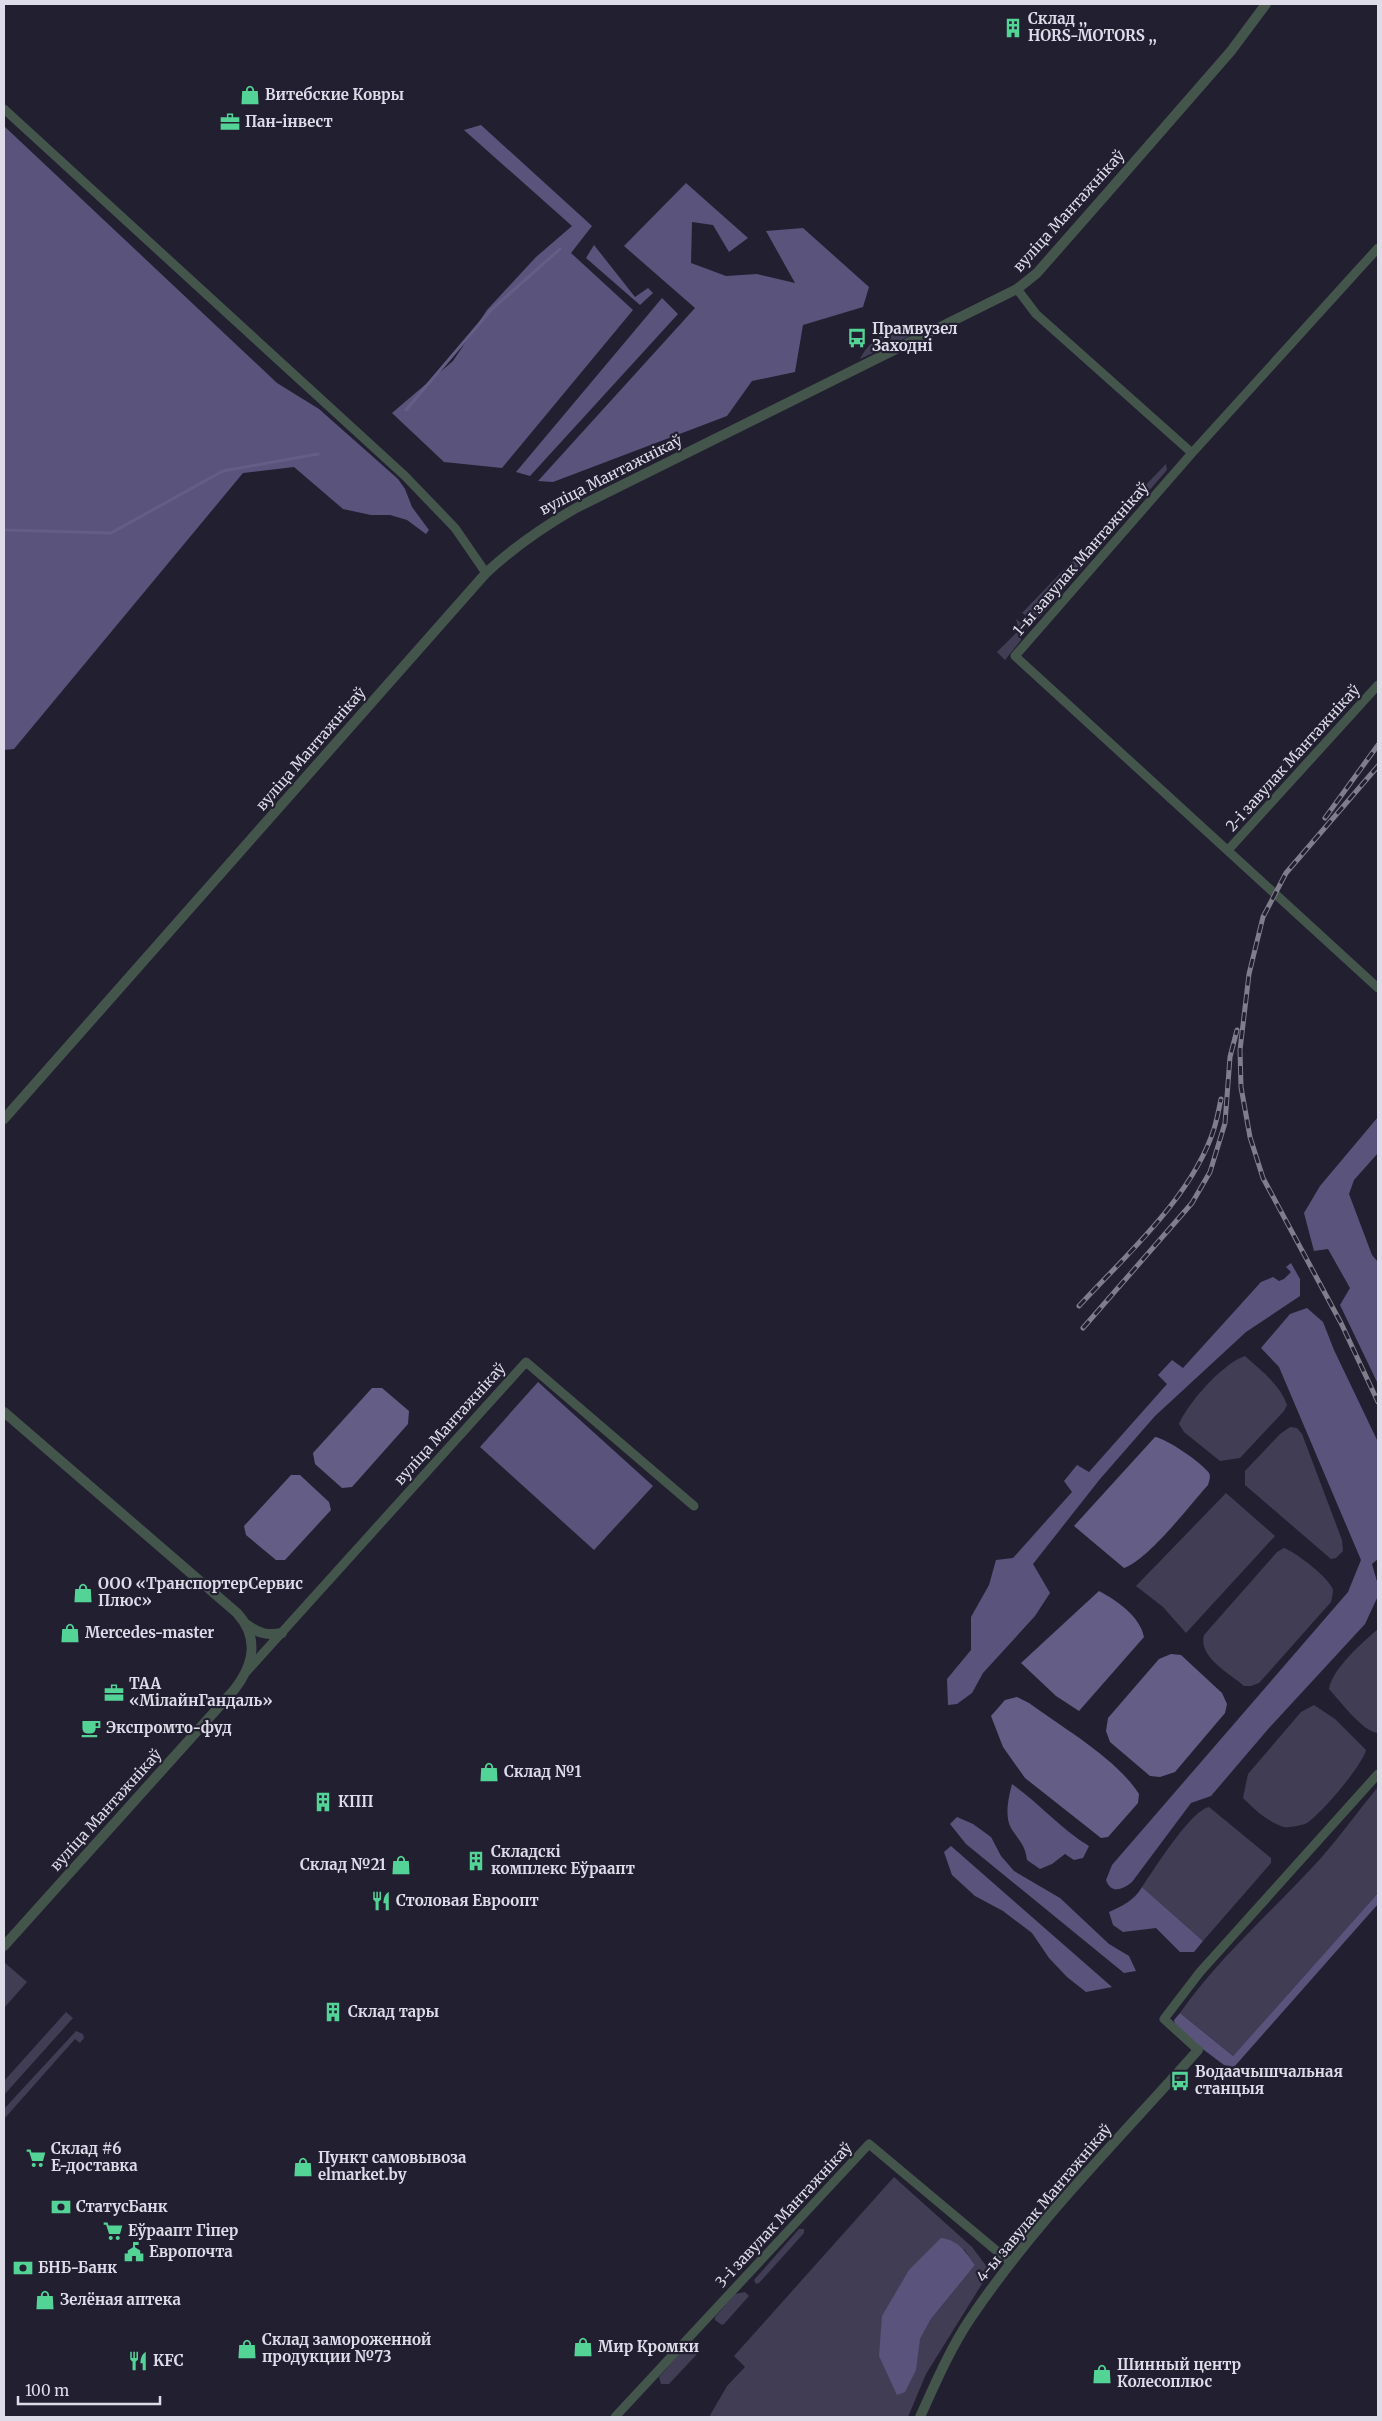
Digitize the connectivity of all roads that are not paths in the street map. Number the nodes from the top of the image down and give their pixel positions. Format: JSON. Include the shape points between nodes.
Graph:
{"nodes":[{"id":1,"x":1266,"y":4,"type":"edge"},
{"id":2,"x":4,"y":109,"type":"edge"},
{"id":3,"x":1378,"y":248,"type":"edge"},
{"id":4,"x":1018,"y":289,"type":"junction"},
{"id":5,"x":1192,"y":453,"type":"junction"},
{"id":6,"x":486,"y":573,"type":"junction"},
{"id":7,"x":1378,"y":685,"type":"edge"},
{"id":8,"x":1229,"y":849,"type":"junction"},
{"id":9,"x":1378,"y":988,"type":"edge"},
{"id":10,"x":4,"y":1119,"type":"edge"},
{"id":11,"x":4,"y":1412,"type":"edge"},
{"id":12,"x":694,"y":1506,"type":"dead end"},
{"id":13,"x":246,"y":1624,"type":"junction"},
{"id":14,"x":282,"y":1633,"type":"junction"},
{"id":15,"x":247,"y":1671,"type":"junction"},
{"id":16,"x":1378,"y":1774,"type":"edge"},
{"id":17,"x":4,"y":1946,"type":"edge"},
{"id":18,"x":1198,"y":2050,"type":"joint"},
{"id":19,"x":1010,"y":2262,"type":"junction"},
{"id":20,"x":616,"y":2417,"type":"edge"},
{"id":21,"x":920,"y":2417,"type":"edge"}],
"edges":[{"from":1,"to":4,"type":"street","name":"вуліца Мантажнікаў","via":[[1231,50],[1109,191],[1037,273]]},
{"from":2,"to":6,"type":"street","via":[[405,476],[455,528]]},
{"from":3,"to":5,"type":"street","name":"1-ы завулак Мантажнікаў"},
{"from":4,"to":5,"type":"street","via":[[1036,314]]},
{"from":4,"to":6,"type":"street","name":"вуліца Мантажнікаў","via":[[576,508],[530,536]]},
{"from":5,"to":8,"type":"street","name":"1-ы завулак Мантажнікаў","via":[[1014,656]]},
{"from":6,"to":10,"type":"street","name":"вуліца Мантажнікаў"},
{"from":7,"to":8,"type":"street","name":"2-і завулак Мантажнікаў"},
{"from":8,"to":9,"type":"street","name":"1-ы завулак Мантажнікаў"},
{"from":11,"to":13,"type":"street"},
{"from":12,"to":14,"type":"street","name":"вуліца Мантажнікаў","via":[[526,1362]]},
{"from":13,"to":14,"type":"street","via":[[266,1634]]},
{"from":13,"to":15,"type":"street","name":"вуліца Мантажнікаў","via":[[252,1646]]},
{"from":14,"to":15,"type":"street","name":"вуліца Мантажнікаў"},
{"from":15,"to":17,"type":"street","name":"вуліца Мантажнікаў"},
{"from":16,"to":18,"type":"street","via":[[1200,1972],[1164,2019]]},
{"from":18,"to":19,"type":"street","name":"4-ы завулак Мантажнікаў","via":[[1103,2153]]},
{"from":19,"to":20,"type":"street","name":"3-і завулак Мантажнікаў","via":[[869,2144]]},
{"from":19,"to":21,"type":"street","name":"4-ы завулак Мантажнікаў","via":[[969,2321]]}]}
